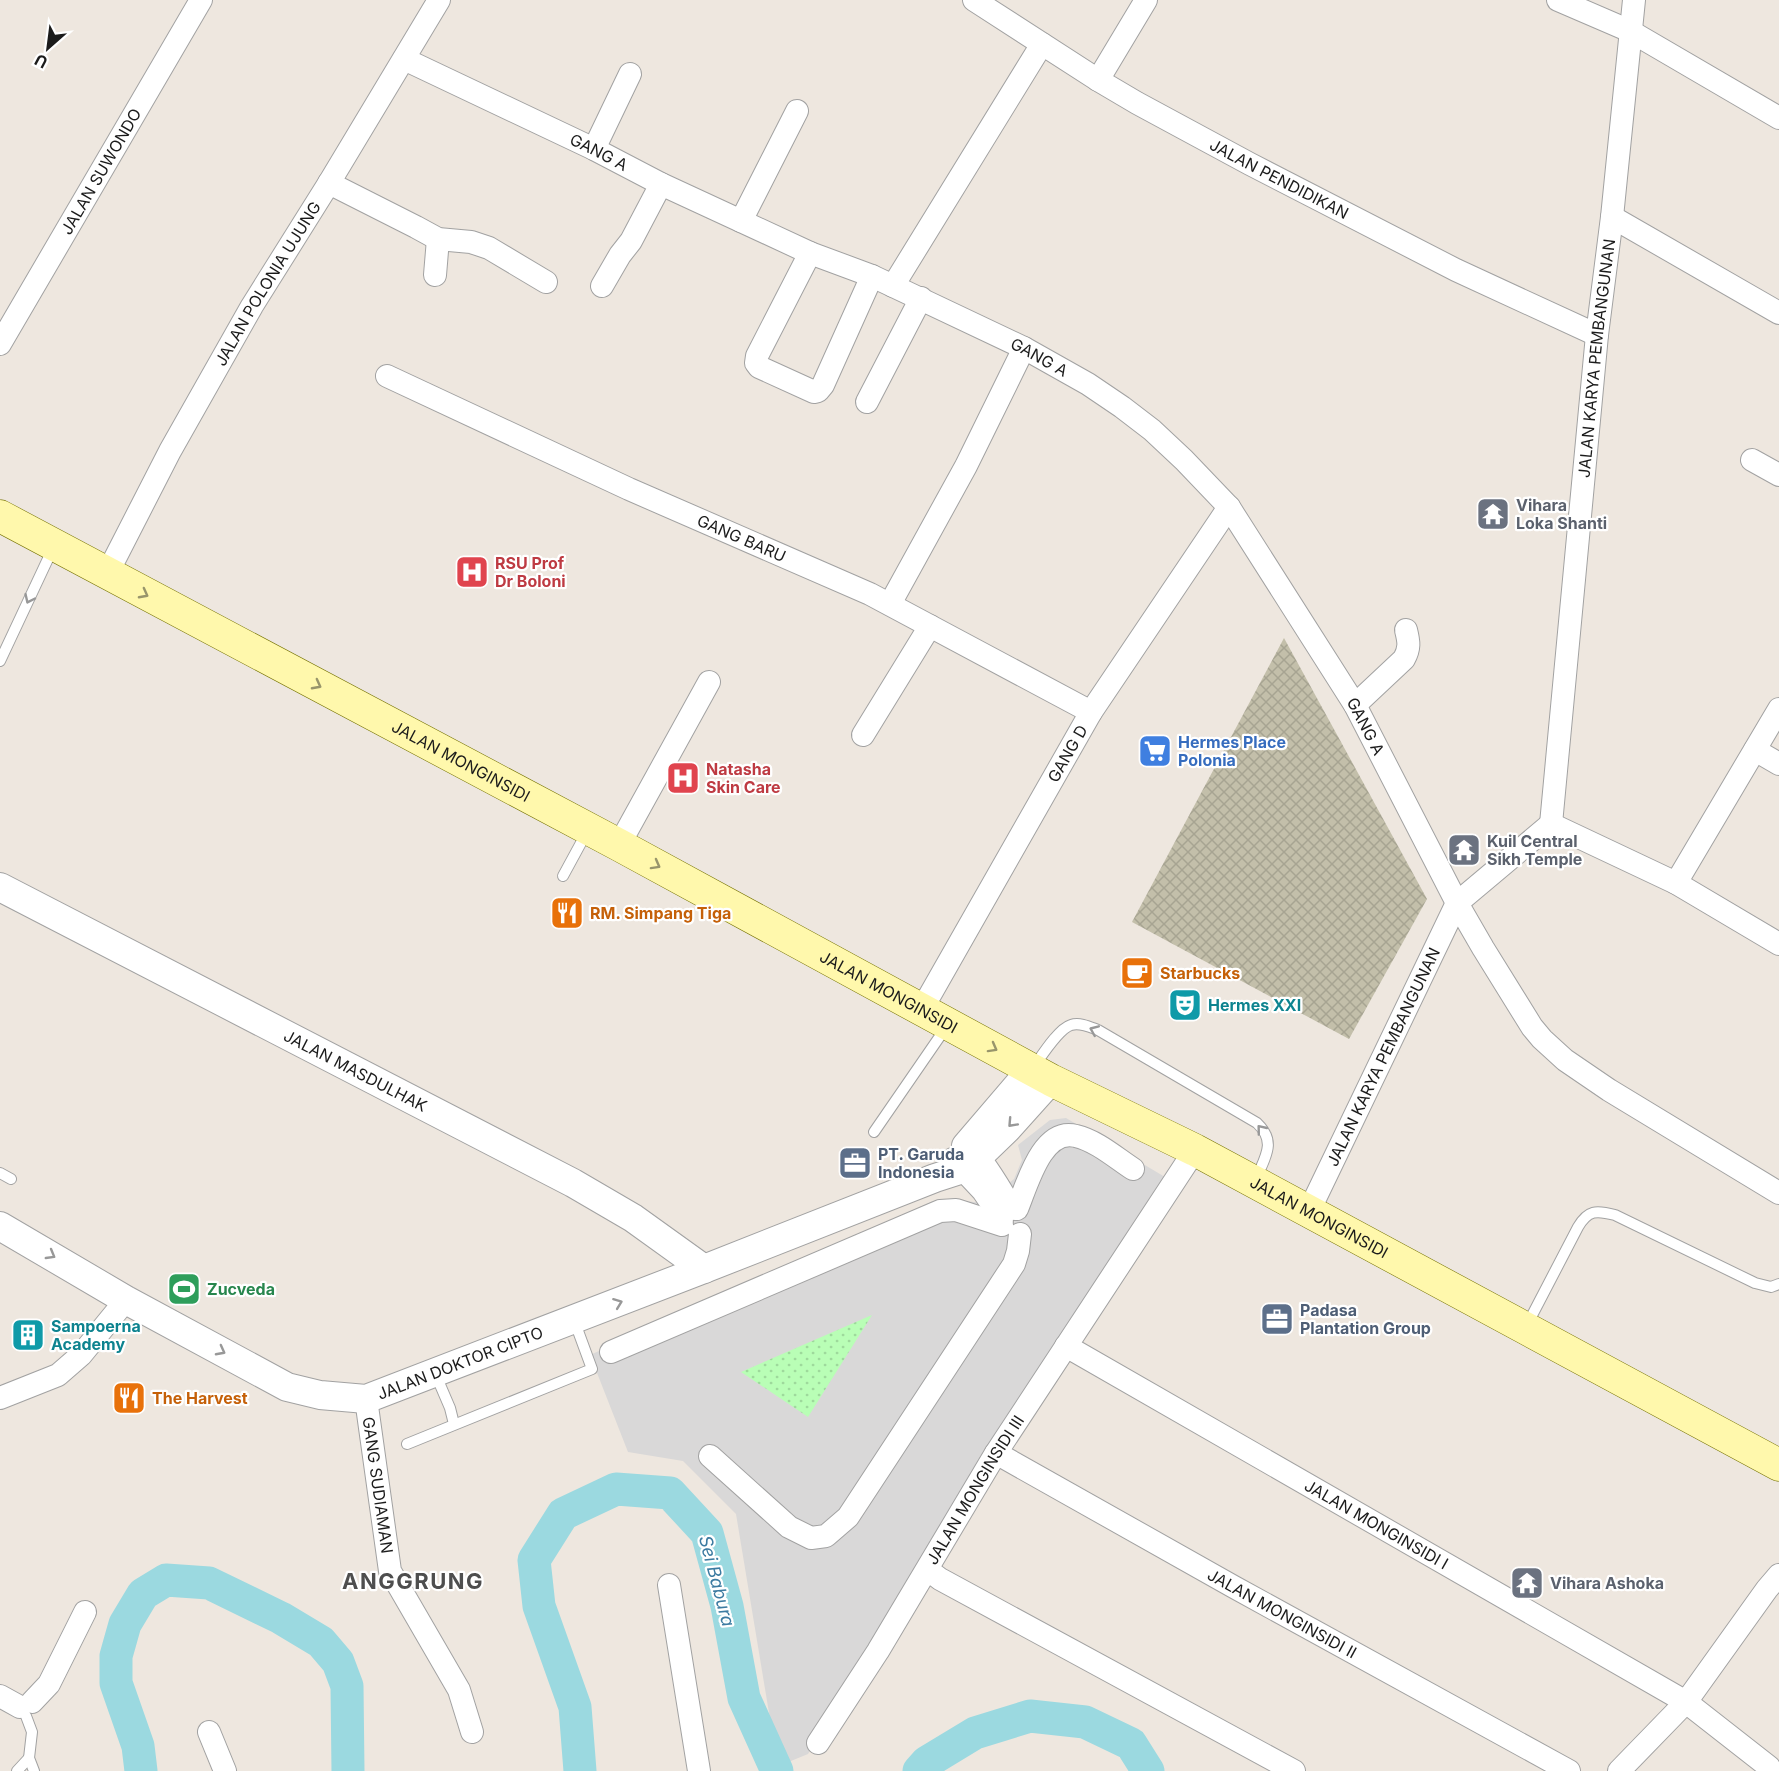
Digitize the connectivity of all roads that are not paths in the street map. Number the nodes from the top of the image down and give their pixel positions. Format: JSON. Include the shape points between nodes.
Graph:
{"nodes":[{"id":1,"x":201,"y":0,"type":"edge"},
{"id":2,"x":439,"y":0,"type":"edge"},
{"id":3,"x":974,"y":0,"type":"edge"},
{"id":4,"x":1146,"y":0,"type":"edge"},
{"id":5,"x":1558,"y":0,"type":"edge"},
{"id":6,"x":1634,"y":0,"type":"edge"},
{"id":7,"x":1630,"y":31,"type":"junction"},
{"id":8,"x":1042,"y":45,"type":"junction"},
{"id":9,"x":404,"y":59,"type":"junction"},
{"id":10,"x":630,"y":74,"type":"dead end"},
{"id":11,"x":1098,"y":80,"type":"junction"},
{"id":12,"x":797,"y":111,"type":"dead end"},
{"id":13,"x":1779,"y":118,"type":"edge"},
{"id":14,"x":594,"y":148,"type":"junction"},
{"id":15,"x":329,"y":183,"type":"junction"},
{"id":16,"x":661,"y":184,"type":"junction"},
{"id":17,"x":1612,"y":217,"type":"junction"},
{"id":18,"x":741,"y":221,"type":"junction"},
{"id":19,"x":438,"y":239,"type":"junction"},
{"id":20,"x":810,"y":253,"type":"junction"},
{"id":21,"x":435,"y":275,"type":"dead end"},
{"id":22,"x":872,"y":276,"type":"junction"},
{"id":23,"x":546,"y":282,"type":"dead end"},
{"id":24,"x":602,"y":286,"type":"dead end"},
{"id":25,"x":893,"y":286,"type":"junction"},
{"id":26,"x":921,"y":298,"type":"junction"},
{"id":27,"x":1779,"y":313,"type":"edge"},
{"id":28,"x":1597,"y":335,"type":"junction"},
{"id":29,"x":0,"y":344,"type":"edge"},
{"id":30,"x":1024,"y":348,"type":"junction"},
{"id":31,"x":387,"y":376,"type":"dead end"},
{"id":32,"x":867,"y":402,"type":"dead end"},
{"id":33,"x":1752,"y":460,"type":"dead end"},
{"id":34,"x":1779,"y":475,"type":"edge"},
{"id":35,"x":1229,"y":507,"type":"junction"},
{"id":36,"x":0,"y":516,"type":"edge"},
{"id":37,"x":54,"y":546,"type":"junction"},
{"id":38,"x":106,"y":574,"type":"junction"},
{"id":39,"x":890,"y":604,"type":"junction"},
{"id":40,"x":930,"y":626,"type":"junction"},
{"id":41,"x":1406,"y":630,"type":"dead end"},
{"id":42,"x":0,"y":661,"type":"edge"},
{"id":43,"x":709,"y":682,"type":"dead end"},
{"id":44,"x":1355,"y":705,"type":"junction"},
{"id":45,"x":1779,"y":709,"type":"edge"},
{"id":46,"x":1091,"y":712,"type":"junction"},
{"id":47,"x":863,"y":735,"type":"dead end"},
{"id":48,"x":1755,"y":750,"type":"junction"},
{"id":49,"x":1779,"y":764,"type":"edge"},
{"id":50,"x":1551,"y":824,"type":"junction"},
{"id":51,"x":588,"y":829,"type":"junction"},
{"id":52,"x":619,"y":845,"type":"junction"},
{"id":53,"x":563,"y":876,"type":"dead end"},
{"id":54,"x":1676,"y":883,"type":"junction"},
{"id":55,"x":0,"y":887,"type":"edge"},
{"id":56,"x":1457,"y":903,"type":"junction"},
{"id":57,"x":1779,"y":944,"type":"edge"},
{"id":58,"x":935,"y":1016,"type":"junction"},
{"id":59,"x":1042,"y":1075,"type":"junction"},
{"id":60,"x":874,"y":1132,"type":"dead end"},
{"id":61,"x":1195,"y":1150,"type":"junction"},
{"id":62,"x":960,"y":1161,"type":"junction"},
{"id":63,"x":1133,"y":1169,"type":"dead end"},
{"id":64,"x":0,"y":1173,"type":"edge"},
{"id":65,"x":11,"y":1179,"type":"dead end"},
{"id":66,"x":1254,"y":1182,"type":"junction"},
{"id":67,"x":1779,"y":1193,"type":"edge"},
{"id":68,"x":1309,"y":1211,"type":"junction"},
{"id":69,"x":1011,"y":1219,"type":"junction"},
{"id":70,"x":0,"y":1226,"type":"edge"},
{"id":71,"x":705,"y":1269,"type":"junction"},
{"id":72,"x":1779,"y":1284,"type":"edge"},
{"id":73,"x":126,"y":1300,"type":"junction"},
{"id":74,"x":574,"y":1320,"type":"junction"},
{"id":75,"x":1526,"y":1328,"type":"junction"},
{"id":76,"x":1066,"y":1346,"type":"junction"},
{"id":77,"x":611,"y":1352,"type":"dead end"},
{"id":78,"x":435,"y":1372,"type":"junction"},
{"id":79,"x":1,"y":1399,"type":"edge"},
{"id":80,"x":366,"y":1399,"type":"junction"},
{"id":81,"x":454,"y":1424,"type":"junction"},
{"id":82,"x":407,"y":1444,"type":"dead end"},
{"id":83,"x":996,"y":1454,"type":"junction"},
{"id":84,"x":710,"y":1456,"type":"dead end"},
{"id":85,"x":1779,"y":1465,"type":"edge"},
{"id":86,"x":928,"y":1570,"type":"junction"},
{"id":87,"x":1779,"y":1575,"type":"edge"},
{"id":88,"x":669,"y":1585,"type":"dead end"},
{"id":89,"x":86,"y":1612,"type":"dead end"},
{"id":90,"x":1686,"y":1702,"type":"junction"},
{"id":91,"x":20,"y":1705,"type":"edge"},
{"id":92,"x":209,"y":1732,"type":"dead end"},
{"id":93,"x":472,"y":1732,"type":"dead end"},
{"id":94,"x":818,"y":1743,"type":"dead end"},
{"id":95,"x":29,"y":1758,"type":"junction"},
{"id":96,"x":1769,"y":1767,"type":"dead end"},
{"id":97,"x":17,"y":1771,"type":"edge"},
{"id":98,"x":34,"y":1771,"type":"edge"},
{"id":99,"x":225,"y":1771,"type":"edge"},
{"id":100,"x":699,"y":1771,"type":"edge"},
{"id":101,"x":1294,"y":1771,"type":"edge"},
{"id":102,"x":1569,"y":1771,"type":"edge"},
{"id":103,"x":1618,"y":1771,"type":"edge"}],
"edges":[{"from":1,"to":29,"type":"street","name":"JALAN SUWONDO"},
{"from":2,"to":9,"type":"street","name":"JALAN POLONIA UJUNG"},
{"from":3,"to":8,"type":"street","name":"JALAN PENDIDIKAN"},
{"from":4,"to":11,"type":"street"},
{"from":5,"to":7,"type":"street"},
{"from":6,"to":7,"type":"street","name":"JALAN KARYA PEMBANGUNAN"},
{"from":7,"to":13,"type":"street"},
{"from":7,"to":17,"type":"street","name":"JALAN KARYA PEMBANGUNAN"},
{"from":8,"to":11,"type":"street","name":"JALAN PENDIDIKAN"},
{"from":8,"to":25,"type":"street"},
{"from":9,"to":14,"type":"street","name":"GANG A"},
{"from":9,"to":15,"type":"street","name":"JALAN POLONIA UJUNG"},
{"from":10,"to":14,"type":"street"},
{"from":11,"to":28,"type":"street","name":"JALAN PENDIDIKAN","via":[[1456,270]]},
{"from":12,"to":18,"type":"street"},
{"from":14,"to":16,"type":"street","name":"GANG A"},
{"from":15,"to":19,"type":"street"},
{"from":15,"to":38,"type":"street","name":"JALAN POLONIA UJUNG","via":[[234,337]]},
{"from":16,"to":18,"type":"street","name":"GANG A"},
{"from":16,"to":24,"type":"street","via":[[632,241]]},
{"from":17,"to":27,"type":"street"},
{"from":17,"to":28,"type":"street","name":"JALAN KARYA PEMBANGUNAN"},
{"from":18,"to":20,"type":"street","name":"GANG A"},
{"from":19,"to":21,"type":"street"},
{"from":19,"to":23,"type":"street","via":[[480,244]]},
{"from":20,"to":22,"type":"street","name":"GANG A"},
{"from":20,"to":22,"type":"street","via":[[756,363],[814,392],[823,385]]},
{"from":22,"to":25,"type":"street","name":"GANG A"},
{"from":25,"to":26,"type":"street","name":"GANG A"},
{"from":26,"to":30,"type":"street","name":"GANG A"},
{"from":26,"to":32,"type":"street"},
{"from":28,"to":50,"type":"street","name":"JALAN KARYA PEMBANGUNAN"},
{"from":30,"to":35,"type":"street","name":"GANG A","via":[[1055,364],[1152,430]]},
{"from":30,"to":39,"type":"street","via":[[966,466]]},
{"from":31,"to":39,"type":"street","name":"GANG BARU","via":[[629,489]]},
{"from":33,"to":34,"type":"street"},
{"from":35,"to":44,"type":"street","name":"GANG A"},
{"from":35,"to":46,"type":"street","name":"GANG D"},
{"from":36,"to":37,"type":"main road","name":"JALAN MONGINSIDI"},
{"from":37,"to":38,"type":"main road","name":"JALAN MONGINSIDI"},
{"from":37,"to":42,"type":"lane","one_way":true},
{"from":38,"to":51,"type":"main road","name":"JALAN MONGINSIDI","one_way":true},
{"from":39,"to":40,"type":"street","name":"GANG BARU"},
{"from":40,"to":46,"type":"street","name":"GANG BARU"},
{"from":40,"to":47,"type":"street"},
{"from":41,"to":44,"type":"street","via":[[1409,644],[1404,659]]},
{"from":43,"to":52,"type":"street"},
{"from":44,"to":56,"type":"street","name":"GANG A"},
{"from":45,"to":48,"type":"street"},
{"from":46,"to":58,"type":"street","name":"GANG D"},
{"from":48,"to":49,"type":"street"},
{"from":48,"to":54,"type":"street"},
{"from":50,"to":54,"type":"street"},
{"from":50,"to":56,"type":"street"},
{"from":51,"to":52,"type":"main road","name":"JALAN MONGINSIDI"},
{"from":51,"to":53,"type":"lane"},
{"from":52,"to":58,"type":"main road","name":"JALAN MONGINSIDI","one_way":true},
{"from":54,"to":57,"type":"street"},
{"from":55,"to":71,"type":"street","name":"JALAN MASDULHAK","via":[[573,1183],[633,1218]]},
{"from":56,"to":67,"type":"street","name":"GANG A","via":[[1532,1027],[1553,1050],[1609,1090]]},
{"from":56,"to":68,"type":"street","name":"JALAN KARYA PEMBANGUNAN"},
{"from":58,"to":59,"type":"main road","name":"JALAN MONGINSIDI","one_way":true},
{"from":58,"to":60,"type":"lane","via":[[944,1031]]},
{"from":59,"to":61,"type":"main road","name":"JALAN MONGINSIDI"},
{"from":59,"to":62,"type":"street","name":"JALAN DOKTOR CIPTO"},
{"from":66,"to":59,"type":"lane","one_way":true,"via":[[1269,1146],[1267,1134],[1257,1123],[1098,1030],[1079,1024],[1064,1029]]},
{"from":61,"to":66,"type":"main road","name":"JALAN MONGINSIDI"},
{"from":61,"to":76,"type":"street","name":"JALAN MONGINSIDI III"},
{"from":62,"to":69,"type":"street","via":[[996,1181]]},
{"from":62,"to":71,"type":"street","name":"JALAN DOKTOR CIPTO"},
{"from":63,"to":69,"type":"street","via":[[1078,1136],[1058,1136],[1040,1157]]},
{"from":64,"to":65,"type":"lane"},
{"from":66,"to":68,"type":"main road","name":"JALAN MONGINSIDI"},
{"from":68,"to":75,"type":"main road","name":"JALAN MONGINSIDI"},
{"from":69,"to":77,"type":"street","via":[[940,1211]]},
{"from":69,"to":84,"type":"street","via":[[1018,1251],[1014,1264],[848,1516],[825,1536],[811,1539],[789,1527]]},
{"from":70,"to":73,"type":"street","name":"JALAN DOKTOR CIPTO","one_way":true},
{"from":74,"to":71,"type":"street","name":"JALAN DOKTOR CIPTO","one_way":true},
{"from":72,"to":75,"type":"lane","via":[[1771,1287],[1755,1283],[1615,1215],[1593,1212],[1578,1227]]},
{"from":73,"to":79,"type":"street","via":[[81,1355],[58,1375]]},
{"from":73,"to":80,"type":"street","name":"JALAN DOKTOR CIPTO","one_way":true,"via":[[286,1386],[320,1395]]},
{"from":74,"to":78,"type":"street","name":"JALAN DOKTOR CIPTO"},
{"from":74,"to":81,"type":"lane","via":[[592,1369]]},
{"from":75,"to":85,"type":"main road","name":"JALAN MONGINSIDI"},
{"from":76,"to":83,"type":"street","name":"JALAN MONGINSIDI III"},
{"from":76,"to":90,"type":"street","name":"JALAN MONGINSIDI I"},
{"from":78,"to":80,"type":"street","name":"JALAN DOKTOR CIPTO"},
{"from":78,"to":81,"type":"lane"},
{"from":80,"to":93,"type":"street","name":"GANG SUDIAMAN","via":[[390,1571],[459,1690]]},
{"from":81,"to":82,"type":"lane"},
{"from":83,"to":86,"type":"street","name":"JALAN MONGINSIDI III"},
{"from":83,"to":102,"type":"street","name":"JALAN MONGINSIDI II"},
{"from":86,"to":94,"type":"street"},
{"from":86,"to":101,"type":"street","name":"JALAN MONGINSIDI III"},
{"from":87,"to":90,"type":"street"},
{"from":88,"to":100,"type":"street"},
{"from":89,"to":91,"type":"street","via":[[52,1677]]},
{"from":90,"to":96,"type":"street","name":"JALAN MONGINSIDI I"},
{"from":90,"to":103,"type":"street"},
{"from":91,"to":95,"type":"lane","via":[[32,1732]]},
{"from":92,"to":99,"type":"street"},
{"from":95,"to":97,"type":"lane"},
{"from":95,"to":98,"type":"lane"}]}
